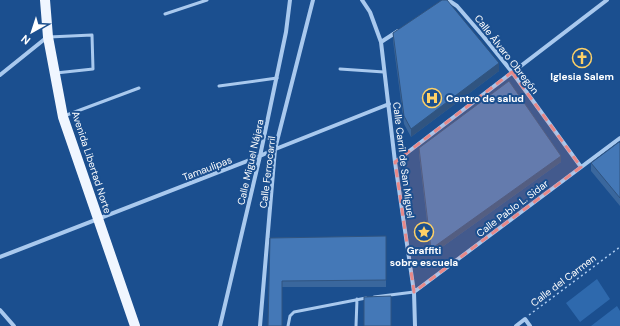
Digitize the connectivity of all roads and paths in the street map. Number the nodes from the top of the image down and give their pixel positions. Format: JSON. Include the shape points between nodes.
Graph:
{"nodes":[{"id":1,"x":45,"y":0,"type":"edge"},
{"id":2,"x":207,"y":0,"type":"edge"},
{"id":3,"x":290,"y":0,"type":"edge"},
{"id":4,"x":313,"y":0,"type":"edge"},
{"id":5,"x":362,"y":0,"type":"edge"},
{"id":6,"x":607,"y":0,"type":"edge"},
{"id":7,"x":439,"y":5,"type":"edge"},
{"id":8,"x":165,"y":14,"type":"dead end"},
{"id":9,"x":400,"y":30,"type":"edge"},
{"id":10,"x":483,"y":36,"type":"junction"},
{"id":11,"x":48,"y":37,"type":"junction"},
{"id":12,"x":381,"y":42,"type":"junction"},
{"id":13,"x":479,"y":43,"type":"edge"},
{"id":14,"x":340,"y":69,"type":"dead end"},
{"id":15,"x":384,"y":72,"type":"junction"},
{"id":16,"x":512,"y":72,"type":"junction"},
{"id":17,"x":54,"y":73,"type":"junction"},
{"id":18,"x":0,"y":75,"type":"edge"},
{"id":19,"x":277,"y":78,"type":"junction"},
{"id":20,"x":219,"y":86,"type":"dead end"},
{"id":21,"x":139,"y":88,"type":"dead end"},
{"id":22,"x":389,"y":104,"type":"junction"},
{"id":23,"x":63,"y":117,"type":"junction"},
{"id":24,"x":620,"y":138,"type":"edge"},
{"id":25,"x":275,"y":149,"type":"junction"},
{"id":26,"x":260,"y":156,"type":"junction"},
{"id":27,"x":395,"y":162,"type":"junction"},
{"id":28,"x":581,"y":167,"type":"junction"},
{"id":29,"x":98,"y":219,"type":"junction"},
{"id":30,"x":620,"y":247,"type":"edge"},
{"id":31,"x":0,"y":257,"type":"edge"},
{"id":32,"x":414,"y":292,"type":"junction"},
{"id":33,"x":357,"y":299,"type":"junction"},
{"id":34,"x":0,"y":310,"type":"edge"},
{"id":35,"x":525,"y":319,"type":"junction"},
{"id":36,"x":14,"y":326,"type":"edge"},
{"id":37,"x":135,"y":326,"type":"edge"},
{"id":38,"x":220,"y":326,"type":"edge"},
{"id":39,"x":260,"y":326,"type":"edge"},
{"id":40,"x":288,"y":326,"type":"edge"},
{"id":41,"x":356,"y":326,"type":"edge"},
{"id":42,"x":415,"y":326,"type":"edge"},
{"id":43,"x":516,"y":326,"type":"edge"},
{"id":44,"x":530,"y":326,"type":"edge"}],
"edges":[{"from":1,"to":11,"type":"main road","name":"Avenida Libertad Norte"},
{"from":2,"to":8,"type":"lane"},
{"from":3,"to":19,"type":"street","name":"Calle Miguel Nájera"},
{"from":4,"to":25,"type":"street","name":"Calle Ferrocarril"},
{"from":5,"to":12,"type":"street","name":"Calle Carril de San Miguel","via":[[370,12]]},
{"from":6,"to":16,"type":"street"},
{"from":7,"to":10,"type":"street","name":"Calle Álvaro Obregón","via":[[445,1],[457,6]]},
{"from":9,"to":12,"type":"street"},
{"from":10,"to":13,"type":"lane"},
{"from":10,"to":16,"type":"street","name":"Calle Álvaro Obregón"},
{"from":11,"to":17,"type":"main road","name":"Avenida Libertad Norte"},
{"from":11,"to":17,"type":"lane","via":[[92,35],[93,69]]},
{"from":11,"to":18,"type":"street"},
{"from":12,"to":15,"type":"street","name":"Calle Carril de San Miguel"},
{"from":14,"to":15,"type":"lane"},
{"from":15,"to":22,"type":"street","name":"Calle Carril de San Miguel"},
{"from":16,"to":27,"type":"street"},
{"from":16,"to":28,"type":"street","name":"Calle Álvaro Obregón"},
{"from":17,"to":23,"type":"main road","name":"Avenida Libertad Norte"},
{"from":19,"to":20,"type":"lane"},
{"from":19,"to":26,"type":"street","name":"Calle Miguel Nájera"},
{"from":21,"to":23,"type":"lane"},
{"from":22,"to":25,"type":"street","name":"Tamaulipas"},
{"from":22,"to":27,"type":"street","name":"Calle Carril de San Miguel"},
{"from":23,"to":29,"type":"main road","name":"Avenida Libertad Norte"},
{"from":24,"to":28,"type":"street","name":"Calle Pablo L. Sidar"},
{"from":25,"to":26,"type":"street","name":"Tamaulipas"},
{"from":25,"to":39,"type":"street","name":"Calle Ferrocarril"},
{"from":26,"to":29,"type":"street","name":"Tamaulipas"},
{"from":26,"to":38,"type":"street","name":"Calle Miguel Nájera"},
{"from":27,"to":32,"type":"street","name":"Calle Carril de San Miguel"},
{"from":28,"to":32,"type":"street","name":"Calle Pablo L. Sidar"},
{"from":29,"to":31,"type":"street","name":"Tamaulipas"},
{"from":29,"to":37,"type":"main road","name":"Avenida Libertad Norte"},
{"from":30,"to":35,"type":"path","name":"Calle del Carmen"},
{"from":32,"to":33,"type":"lane"},
{"from":32,"to":42,"type":"street","name":"Calle Carril de San Miguel"},
{"from":33,"to":40,"type":"lane","via":[[294,312],[290,316]]},
{"from":33,"to":41,"type":"lane"},
{"from":34,"to":36,"type":"street"},
{"from":35,"to":43,"type":"street","name":"Calle del Carmen"},
{"from":35,"to":44,"type":"street"}]}
